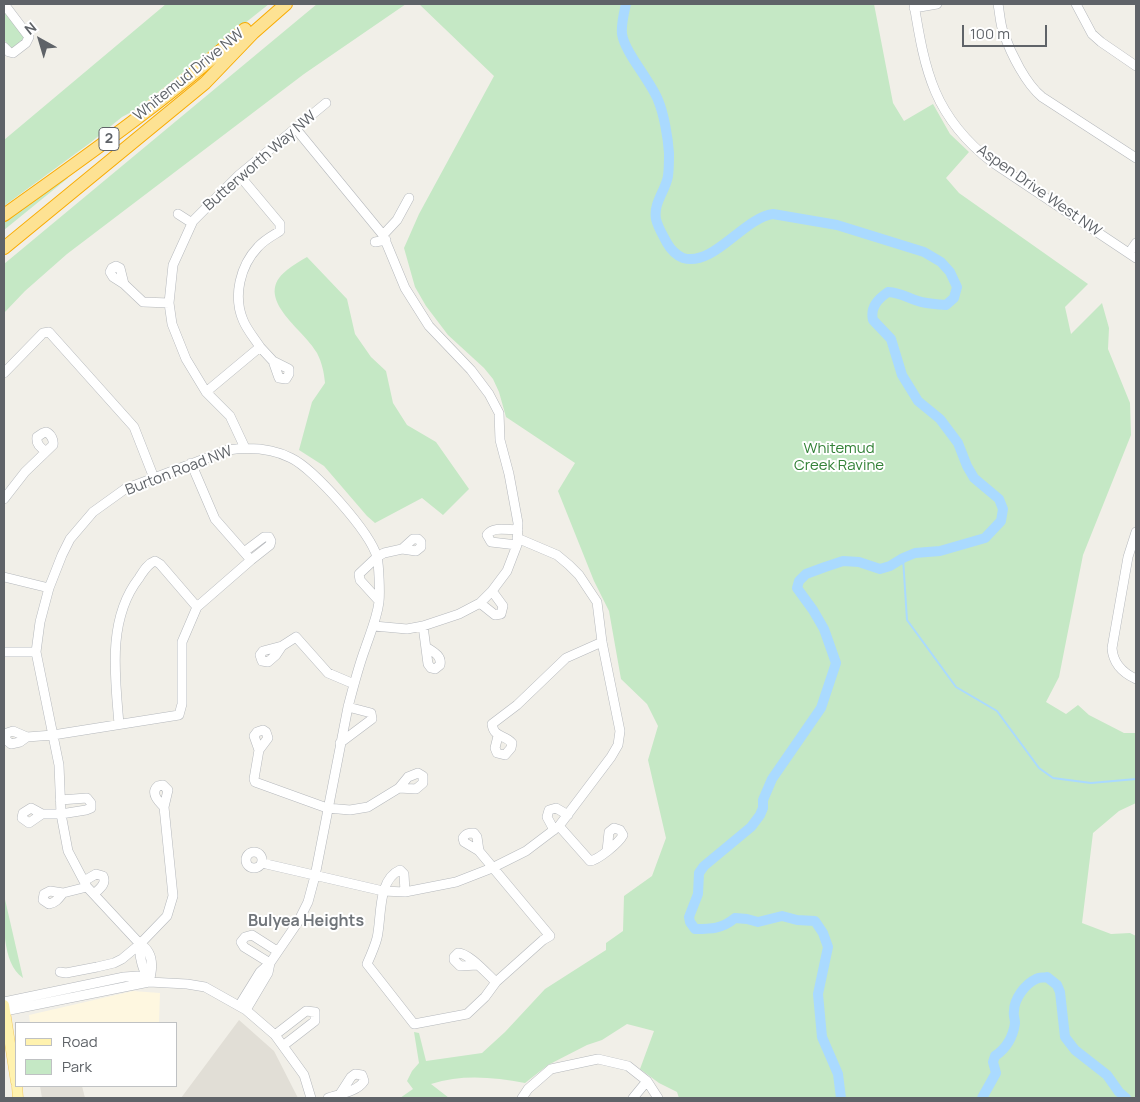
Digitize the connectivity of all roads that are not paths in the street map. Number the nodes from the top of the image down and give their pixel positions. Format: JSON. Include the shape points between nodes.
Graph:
{"nodes":[{"id":1,"x":4,"y":4,"type":"edge"},
{"id":2,"x":276,"y":4,"type":"edge"},
{"id":3,"x":286,"y":4,"type":"edge"},
{"id":4,"x":937,"y":4,"type":"edge"},
{"id":5,"x":998,"y":4,"type":"edge"},
{"id":6,"x":1076,"y":4,"type":"edge"},
{"id":7,"x":914,"y":6,"type":"edge"},
{"id":8,"x":4,"y":47,"type":"edge"},
{"id":9,"x":212,"y":60,"type":"junction"},
{"id":10,"x":1136,"y":66,"type":"edge"},
{"id":11,"x":326,"y":103,"type":"dead end"},
{"id":12,"x":296,"y":129,"type":"junction"},
{"id":13,"x":1135,"y":153,"type":"edge"},
{"id":14,"x":96,"y":172,"type":"junction"},
{"id":15,"x":239,"y":176,"type":"junction"},
{"id":16,"x":409,"y":198,"type":"dead end"},
{"id":17,"x":178,"y":214,"type":"dead end"},
{"id":18,"x":4,"y":215,"type":"edge"},
{"id":19,"x":192,"y":223,"type":"junction"},
{"id":20,"x":4,"y":237,"type":"edge"},
{"id":21,"x":385,"y":237,"type":"junction"},
{"id":22,"x":375,"y":242,"type":"dead end"},
{"id":23,"x":1136,"y":243,"type":"edge"},
{"id":24,"x":4,"y":248,"type":"edge"},
{"id":25,"x":1133,"y":256,"type":"edge"},
{"id":26,"x":4,"y":257,"type":"edge"},
{"id":27,"x":124,"y":284,"type":"dead end"},
{"id":28,"x":169,"y":303,"type":"junction"},
{"id":29,"x":260,"y":347,"type":"junction"},
{"id":30,"x":273,"y":361,"type":"dead end"},
{"id":31,"x":4,"y":373,"type":"edge"},
{"id":32,"x":206,"y":392,"type":"junction"},
{"id":33,"x":245,"y":448,"type":"junction"},
{"id":34,"x":46,"y":451,"type":"dead end"},
{"id":35,"x":191,"y":463,"type":"junction"},
{"id":36,"x":154,"y":478,"type":"junction"},
{"id":37,"x":4,"y":499,"type":"edge"},
{"id":38,"x":1136,"y":532,"type":"edge"},
{"id":39,"x":517,"y":538,"type":"junction"},
{"id":40,"x":402,"y":549,"type":"dead end"},
{"id":41,"x":244,"y":552,"type":"junction"},
{"id":42,"x":377,"y":556,"type":"junction"},
{"id":43,"x":251,"y":560,"type":"junction"},
{"id":44,"x":4,"y":577,"type":"edge"},
{"id":45,"x":49,"y":588,"type":"junction"},
{"id":46,"x":492,"y":591,"type":"junction"},
{"id":47,"x":379,"y":601,"type":"junction"},
{"id":48,"x":480,"y":603,"type":"junction"},
{"id":49,"x":197,"y":607,"type":"junction"},
{"id":50,"x":374,"y":626,"type":"junction"},
{"id":51,"x":423,"y":626,"type":"junction"},
{"id":52,"x":602,"y":642,"type":"junction"},
{"id":53,"x":282,"y":646,"type":"dead end"},
{"id":54,"x":426,"y":646,"type":"dead end"},
{"id":55,"x":36,"y":652,"type":"junction"},
{"id":56,"x":6,"y":654,"type":"edge"},
{"id":57,"x":1136,"y":679,"type":"edge"},
{"id":58,"x":354,"y":684,"type":"junction"},
{"id":59,"x":348,"y":707,"type":"junction"},
{"id":60,"x":119,"y":724,"type":"junction"},
{"id":61,"x":53,"y":736,"type":"junction"},
{"id":62,"x":498,"y":736,"type":"dead end"},
{"id":63,"x":27,"y":737,"type":"dead end"},
{"id":64,"x":340,"y":743,"type":"junction"},
{"id":65,"x":259,"y":750,"type":"dead end"},
{"id":66,"x":399,"y":788,"type":"dead end"},
{"id":67,"x":60,"y":800,"type":"junction"},
{"id":68,"x":164,"y":807,"type":"dead end"},
{"id":69,"x":327,"y":808,"type":"junction"},
{"id":70,"x":42,"y":814,"type":"dead end"},
{"id":71,"x":61,"y":814,"type":"junction"},
{"id":72,"x":568,"y":815,"type":"junction"},
{"id":73,"x":557,"y":828,"type":"junction"},
{"id":74,"x":479,"y":851,"type":"dead end"},
{"id":75,"x":606,"y":851,"type":"dead end"},
{"id":76,"x":262,"y":863,"type":"dead end"},
{"id":77,"x":492,"y":868,"type":"junction"},
{"id":78,"x":315,"y":876,"type":"junction"},
{"id":79,"x":88,"y":887,"type":"junction"},
{"id":80,"x":384,"y":891,"type":"junction"},
{"id":81,"x":405,"y":892,"type":"junction"},
{"id":82,"x":63,"y":893,"type":"dead end"},
{"id":83,"x":140,"y":944,"type":"junction"},
{"id":84,"x":277,"y":951,"type":"junction"},
{"id":85,"x":270,"y":963,"type":"junction"},
{"id":86,"x":477,"y":965,"type":"dead end"},
{"id":87,"x":60,"y":972,"type":"dead end"},
{"id":88,"x":149,"y":982,"type":"junction"},
{"id":89,"x":496,"y":982,"type":"junction"},
{"id":90,"x":69,"y":988,"type":"junction"},
{"id":91,"x":71,"y":998,"type":"junction"},
{"id":92,"x":4,"y":1008,"type":"edge"},
{"id":93,"x":242,"y":1008,"type":"junction"},
{"id":94,"x":276,"y":1035,"type":"junction"},
{"id":95,"x":284,"y":1045,"type":"junction"},
{"id":96,"x":15,"y":1078,"type":"edge"},
{"id":97,"x":647,"y":1081,"type":"junction"},
{"id":98,"x":340,"y":1094,"type":"dead end"},
{"id":99,"x":311,"y":1098,"type":"edge"},
{"id":100,"x":328,"y":1098,"type":"edge"},
{"id":101,"x":522,"y":1098,"type":"edge"},
{"id":102,"x":632,"y":1098,"type":"edge"},
{"id":103,"x":658,"y":1098,"type":"edge"}],
"edges":[{"from":1,"to":8,"type":"street","via":[[29,37],[14,53]]},
{"from":2,"to":9,"type":"highway","name":"Whitemud Drive NW","number":"2"},
{"from":3,"to":14,"type":"highway","name":"Whitemud Drive NW","number":"2","via":[[205,82]]},
{"from":4,"to":7,"type":"street"},
{"from":5,"to":13,"type":"street","via":[[1004,36],[1032,89]]},
{"from":6,"to":10,"type":"street","via":[[1096,38]]},
{"from":7,"to":25,"type":"street","name":"Aspen Drive West NW","via":[[930,81],[962,136],[997,165]]},
{"from":9,"to":18,"type":"highway","name":"Whitemud Drive NW","number":"2"},
{"from":9,"to":20,"type":"highway","via":[[143,122]]},
{"from":11,"to":12,"type":"street","name":"Butterworth Way NW"},
{"from":12,"to":15,"type":"street","name":"Butterworth Way NW"},
{"from":12,"to":21,"type":"street"},
{"from":14,"to":24,"type":"highway","name":"Whitemud Drive NW","number":"2"},
{"from":14,"to":26,"type":"highway"},
{"from":15,"to":19,"type":"street","name":"Butterworth Way NW"},
{"from":15,"to":29,"type":"street","via":[[281,227],[251,256],[242,271],[239,286],[243,321]]},
{"from":16,"to":21,"type":"street"},
{"from":17,"to":19,"type":"street"},
{"from":19,"to":28,"type":"street","name":"Butterworth Way NW","via":[[173,265]]},
{"from":21,"to":22,"type":"street"},
{"from":21,"to":39,"type":"street","via":[[405,288],[429,326],[471,370],[499,413],[500,440],[512,491]]},
{"from":23,"to":25,"type":"street"},
{"from":27,"to":28,"type":"street","via":[[143,302]]},
{"from":28,"to":32,"type":"street","name":"Butterworth Way NW","via":[[172,324],[186,359]]},
{"from":29,"to":30,"type":"street"},
{"from":29,"to":32,"type":"street"},
{"from":31,"to":36,"type":"street","via":[[43,332],[50,332],[134,427]]},
{"from":32,"to":33,"type":"street","name":"Butterworth Way NW","via":[[230,416]]},
{"from":33,"to":35,"type":"street","name":"Burton Road NW","via":[[228,450]]},
{"from":33,"to":42,"type":"street","name":"Burton Road NW","via":[[278,453],[306,468],[360,524]]},
{"from":34,"to":37,"type":"street"},
{"from":35,"to":36,"type":"street","name":"Burton Road NW"},
{"from":35,"to":41,"type":"street","via":[[215,519]]},
{"from":36,"to":45,"type":"street","name":"Burton Road NW","via":[[125,490],[93,512],[70,539]]},
{"from":38,"to":57,"type":"street","via":[[1128,557],[1112,648],[1121,670]]},
{"from":39,"to":46,"type":"street","via":[[507,571]]},
{"from":39,"to":52,"type":"street","via":[[557,555],[579,574],[597,602]]},
{"from":40,"to":42,"type":"street"},
{"from":41,"to":43,"type":"street"},
{"from":41,"to":43,"type":"street","via":[[264,537],[269,537],[270,545]]},
{"from":42,"to":47,"type":"street","name":"Burton Road NW"},
{"from":42,"to":47,"type":"street","via":[[359,577]]},
{"from":43,"to":49,"type":"street"},
{"from":44,"to":45,"type":"street"},
{"from":45,"to":55,"type":"street","name":"Burton Road NW"},
{"from":46,"to":48,"type":"street"},
{"from":46,"to":48,"type":"street","via":[[503,606],[501,614],[495,615]]},
{"from":47,"to":50,"type":"street","name":"Burton Road NW"},
{"from":48,"to":51,"type":"street"},
{"from":49,"to":60,"type":"street","via":[[182,642],[182,704],[179,715]]},
{"from":49,"to":60,"type":"street","via":[[154,561],[131,588],[118,622],[115,677]]},
{"from":50,"to":51,"type":"street","via":[[407,630]]},
{"from":50,"to":58,"type":"street","name":"Burton Road NW"},
{"from":51,"to":54,"type":"street"},
{"from":52,"to":62,"type":"street","via":[[566,658],[492,724]]},
{"from":52,"to":72,"type":"street","via":[[620,731],[618,745]]},
{"from":53,"to":58,"type":"street","via":[[296,637],[328,673]]},
{"from":55,"to":56,"type":"street"},
{"from":55,"to":61,"type":"street","name":"Burton Road NW"},
{"from":58,"to":59,"type":"street","name":"Burton Road NW"},
{"from":59,"to":64,"type":"street","name":"Burton Road NW"},
{"from":59,"to":64,"type":"street","via":[[371,713],[372,719]]},
{"from":60,"to":61,"type":"street"},
{"from":61,"to":63,"type":"street"},
{"from":61,"to":67,"type":"street","name":"Burton Road NW","via":[[59,765]]},
{"from":64,"to":69,"type":"street","name":"Burton Road NW"},
{"from":65,"to":69,"type":"street","via":[[255,782]]},
{"from":66,"to":69,"type":"street","via":[[368,807],[350,810]]},
{"from":67,"to":71,"type":"street","name":"Burton Road NW"},
{"from":67,"to":71,"type":"street","via":[[87,798],[91,808]]},
{"from":68,"to":83,"type":"street","via":[[173,896],[167,916]]},
{"from":69,"to":78,"type":"street","name":"Burton Road NW"},
{"from":70,"to":71,"type":"street"},
{"from":71,"to":79,"type":"street","name":"Burton Road NW","via":[[68,851]]},
{"from":72,"to":73,"type":"street"},
{"from":72,"to":73,"type":"street","via":[[556,808],[549,810],[547,817]]},
{"from":73,"to":75,"type":"street","via":[[590,862]]},
{"from":73,"to":77,"type":"street","via":[[526,851]]},
{"from":74,"to":77,"type":"street"},
{"from":76,"to":78,"type":"street"},
{"from":77,"to":81,"type":"street","via":[[456,882]]},
{"from":77,"to":89,"type":"street","via":[[550,936]]},
{"from":78,"to":80,"type":"street"},
{"from":78,"to":84,"type":"street","name":"Burton Road NW","via":[[298,922]]},
{"from":79,"to":82,"type":"street"},
{"from":79,"to":83,"type":"street","name":"Burton Road NW"},
{"from":80,"to":81,"type":"street"},
{"from":80,"to":81,"type":"street","via":[[393,873],[400,870],[404,874]]},
{"from":80,"to":89,"type":"street","via":[[377,937],[368,964],[414,1024],[466,1014],[486,997]]},
{"from":83,"to":87,"type":"street","via":[[114,963]]},
{"from":83,"to":88,"type":"street","via":[[143,970]]},
{"from":84,"to":85,"type":"street","name":"Burton Road NW"},
{"from":84,"to":85,"type":"street","via":[[252,935],[241,942],[244,948]]},
{"from":85,"to":93,"type":"street","name":"Burton Road NW","via":[[268,972]]},
{"from":86,"to":89,"type":"street"},
{"from":88,"to":90,"type":"street","via":[[138,976],[124,977]]},
{"from":88,"to":91,"type":"street"},
{"from":88,"to":93,"type":"street","via":[[205,987]]},
{"from":90,"to":91,"type":"street"},
{"from":90,"to":92,"type":"street"},
{"from":91,"to":92,"type":"street"},
{"from":92,"to":96,"type":"main road"},
{"from":93,"to":94,"type":"street"},
{"from":94,"to":95,"type":"street"},
{"from":94,"to":95,"type":"street","via":[[306,1011],[315,1012],[315,1021]]},
{"from":95,"to":99,"type":"street","via":[[304,1075]]},
{"from":97,"to":101,"type":"street","via":[[628,1066],[598,1059],[550,1069]]},
{"from":97,"to":102,"type":"street"},
{"from":97,"to":103,"type":"street"},
{"from":98,"to":100,"type":"street"}]}
